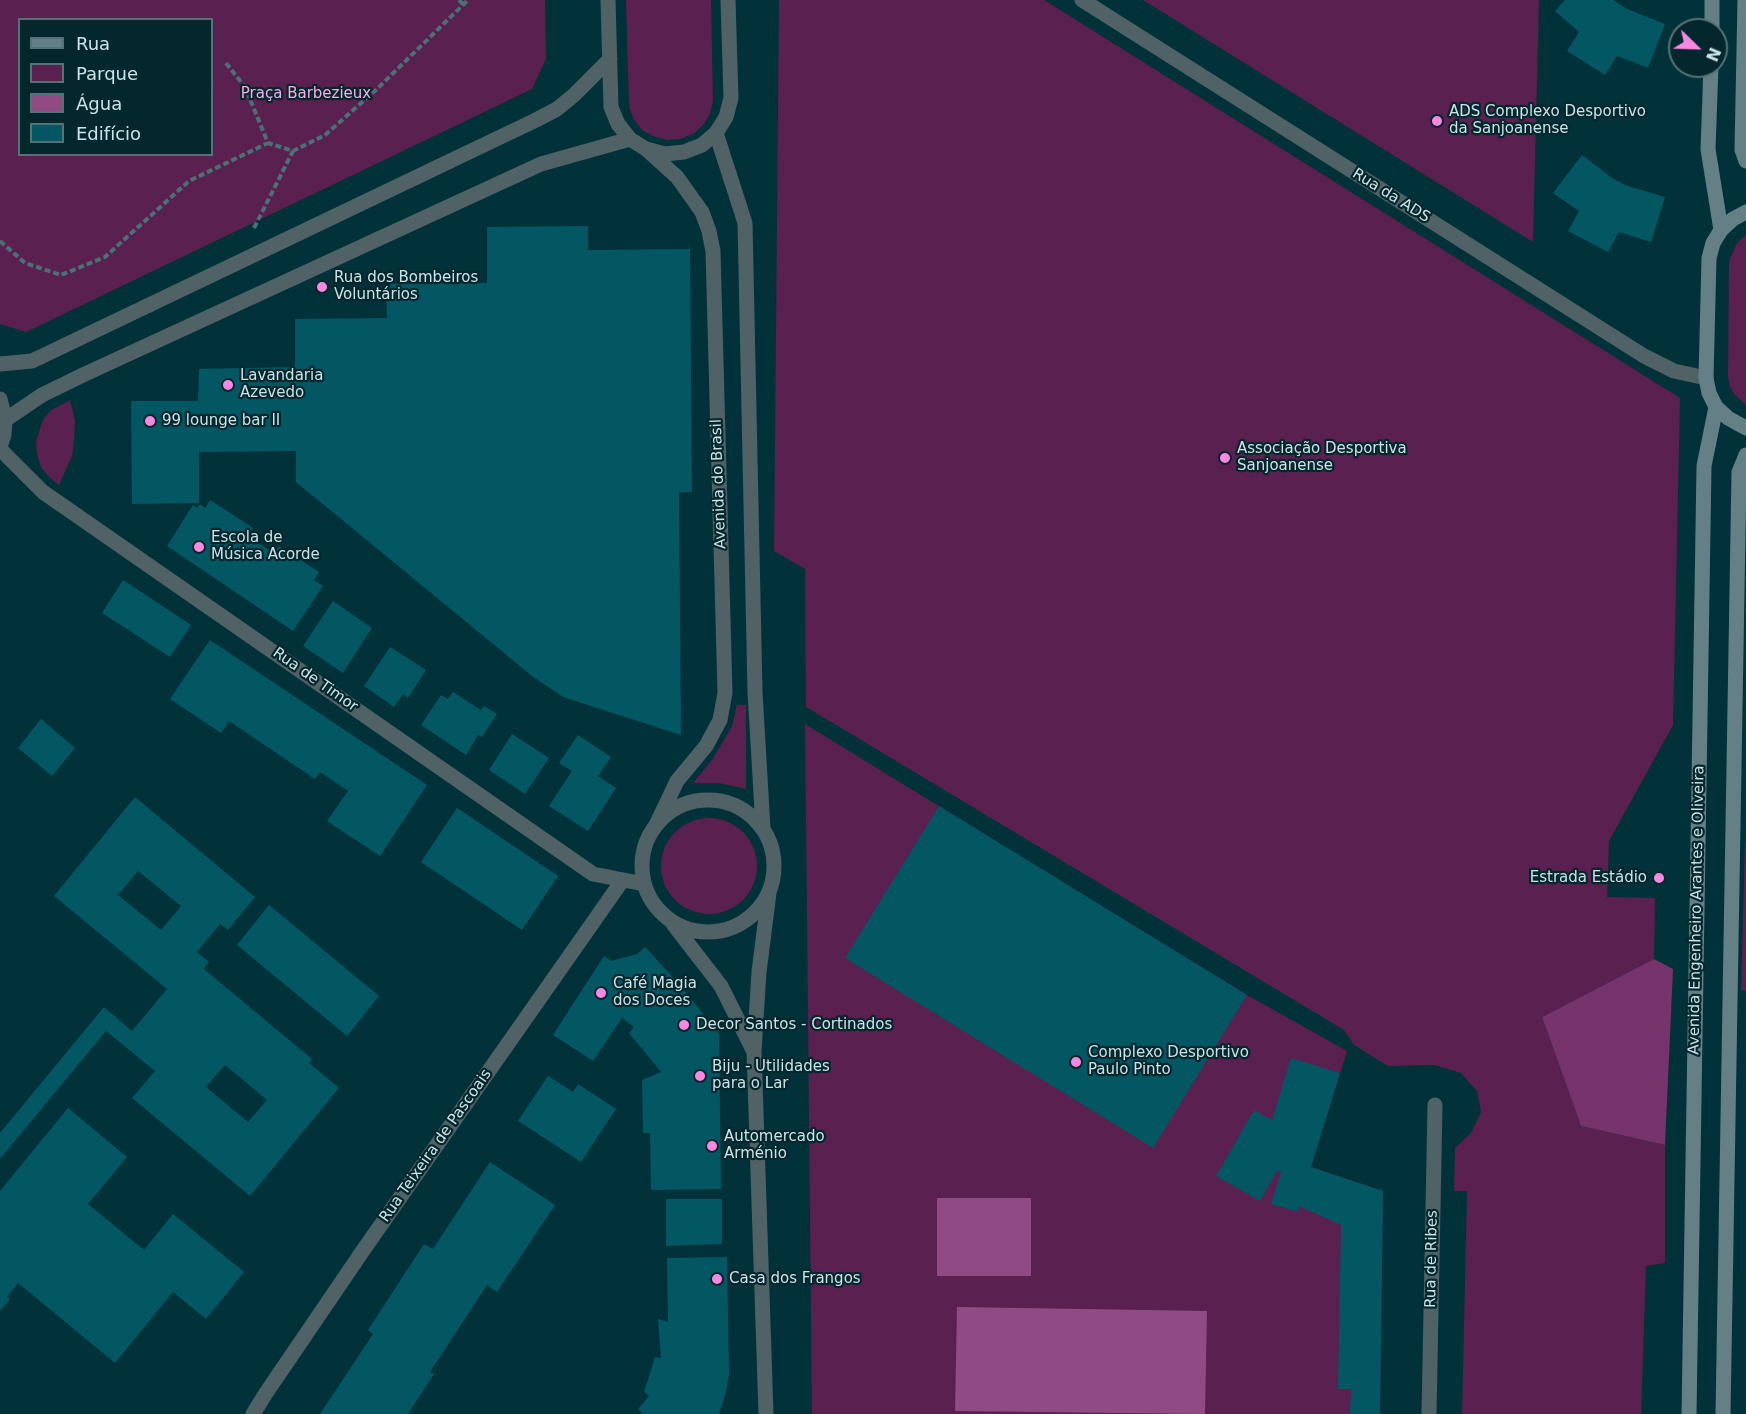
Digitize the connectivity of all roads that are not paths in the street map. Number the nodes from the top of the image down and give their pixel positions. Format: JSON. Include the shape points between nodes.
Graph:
{"nodes":[{"id":1,"x":608,"y":0,"type":"edge"},
{"id":2,"x":728,"y":0,"type":"edge"},
{"id":3,"x":1082,"y":0,"type":"edge"},
{"id":4,"x":1712,"y":0,"type":"edge"},
{"id":5,"x":1745,"y":0,"type":"edge"},
{"id":6,"x":1712,"y":18,"type":"edge"},
{"id":7,"x":610,"y":58,"type":"junction"},
{"id":8,"x":1711,"y":78,"type":"edge"},
{"id":9,"x":716,"y":133,"type":"junction"},
{"id":10,"x":630,"y":139,"type":"junction"},
{"id":11,"x":646,"y":149,"type":"junction"},
{"id":12,"x":1746,"y":161,"type":"edge"},
{"id":13,"x":1746,"y":212,"type":"edge"},
{"id":14,"x":1721,"y":230,"type":"junction"},
{"id":15,"x":0,"y":364,"type":"edge"},
{"id":16,"x":1706,"y":378,"type":"junction"},
{"id":17,"x":0,"y":399,"type":"edge"},
{"id":18,"x":1716,"y":407,"type":"junction"},
{"id":19,"x":5,"y":420,"type":"junction"},
{"id":20,"x":1746,"y":428,"type":"edge"},
{"id":21,"x":0,"y":448,"type":"edge"},
{"id":22,"x":1746,"y":455,"type":"edge"},
{"id":23,"x":657,"y":823,"type":"junction"},
{"id":24,"x":763,"y":828,"type":"junction"},
{"id":25,"x":622,"y":881,"type":"junction"},
{"id":26,"x":644,"y":884,"type":"junction"},
{"id":27,"x":769,"y":894,"type":"junction"},
{"id":28,"x":671,"y":922,"type":"junction"},
{"id":29,"x":754,"y":1051,"type":"junction"},
{"id":30,"x":1435,"y":1105,"type":"dead end"},
{"id":31,"x":253,"y":1414,"type":"edge"},
{"id":32,"x":766,"y":1414,"type":"edge"},
{"id":33,"x":1428,"y":1414,"type":"edge"},
{"id":34,"x":1689,"y":1414,"type":"edge"},
{"id":35,"x":1724,"y":1414,"type":"edge"}],
"edges":[{"from":1,"to":7,"type":"street","name":"Avenida do Brasil"},
{"from":2,"to":9,"type":"street","via":[[731,98]]},
{"from":3,"to":16,"type":"street","name":"Rua da ADS","via":[[1644,356],[1674,371]]},
{"from":4,"to":6,"type":"main road"},
{"from":5,"to":12,"type":"main road","via":[[1742,150]]},
{"from":7,"to":10,"type":"street","name":"Avenida do Brasil","via":[[611,106]]},
{"from":7,"to":15,"type":"street","via":[[574,95],[536,120],[32,361]]},
{"from":8,"to":14,"type":"main road","via":[[1708,149]]},
{"from":9,"to":11,"type":"street","name":"Avenida do Brasil","via":[[684,153]]},
{"from":9,"to":24,"type":"street","name":"Avenida do Brasil","via":[[745,223],[754,692]]},
{"from":10,"to":11,"type":"street","name":"Avenida do Brasil"},
{"from":10,"to":19,"type":"street","via":[[541,164],[85,374],[42,395]]},
{"from":11,"to":23,"type":"street","name":"Avenida do Brasil","via":[[677,177],[702,212],[713,251],[725,693],[720,720],[706,746],[677,781]]},
{"from":13,"to":14,"type":"main road"},
{"from":14,"to":16,"type":"main road","via":[[1709,258]]},
{"from":16,"to":18,"type":"main road"},
{"from":17,"to":19,"type":"street"},
{"from":18,"to":20,"type":"main road"},
{"from":18,"to":34,"type":"main road","name":"Avenida Engenheiro Arantes e Oliveira","via":[[1704,466]]},
{"from":19,"to":21,"type":"street"},
{"from":21,"to":25,"type":"street","name":"Rua de Timor","via":[[44,492],[593,874]]},
{"from":22,"to":35,"type":"main road","via":[[1738,484]]},
{"from":23,"to":24,"type":"street","name":"Avenida do Brasil","via":[[670,811],[703,799],[737,806]]},
{"from":23,"to":26,"type":"street","name":"Avenida do Brasil","via":[[646,841],[641,861]]},
{"from":24,"to":27,"type":"street","name":"Avenida do Brasil","via":[[773,849]]},
{"from":25,"to":26,"type":"street","name":"Rua de Timor"},
{"from":25,"to":31,"type":"street","name":"Rua Teixeira de Pascoais"},
{"from":26,"to":28,"type":"street","name":"Avenida do Brasil","via":[[654,905]]},
{"from":27,"to":28,"type":"street","name":"Avenida do Brasil","via":[[756,912],[726,931],[692,931]]},
{"from":27,"to":29,"type":"street","name":"Avenida do Brasil"},
{"from":28,"to":29,"type":"street","name":"Avenida do Brasil","via":[[721,986]]},
{"from":29,"to":32,"type":"street","name":"Avenida do Brasil"},
{"from":30,"to":33,"type":"street","name":"Rua de Ribes"}]}
